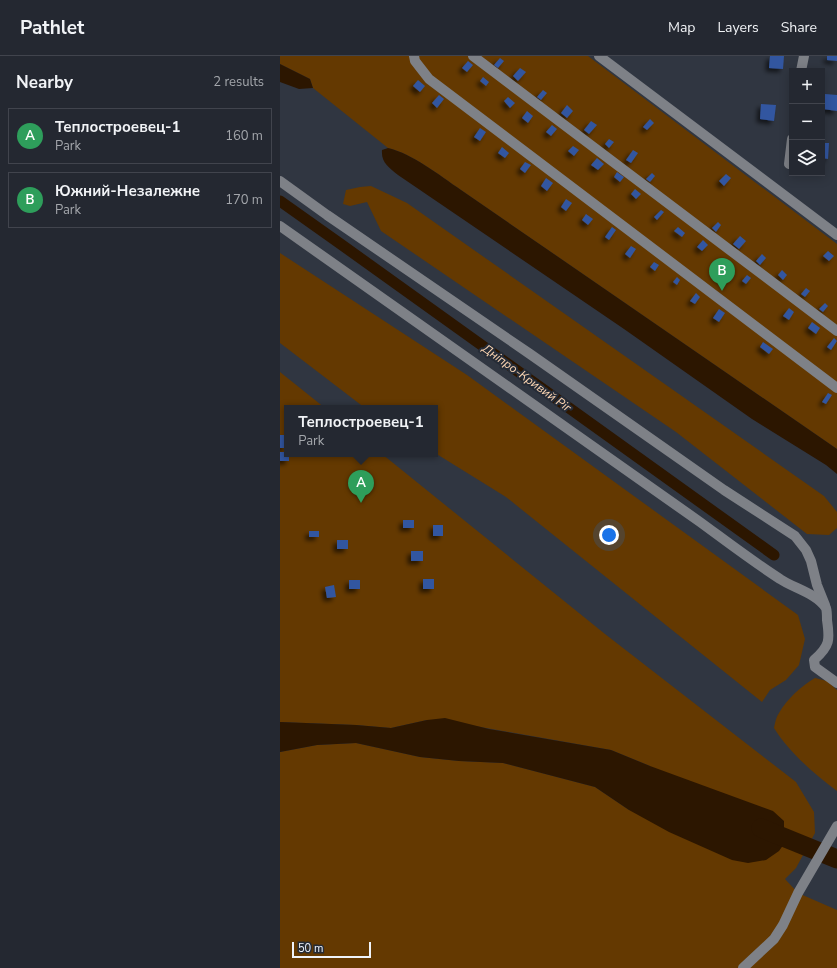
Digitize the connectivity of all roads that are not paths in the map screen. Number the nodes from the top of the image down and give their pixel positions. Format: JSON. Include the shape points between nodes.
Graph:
{"nodes":[{"id":1,"x":414,"y":56,"type":"edge"},
{"id":2,"x":473,"y":56,"type":"edge"},
{"id":3,"x":599,"y":56,"type":"edge"},
{"id":4,"x":804,"y":56,"type":"edge"},
{"id":5,"x":802,"y":68,"type":"edge"},
{"id":6,"x":792,"y":140,"type":"edge"},
{"id":7,"x":788,"y":164,"type":"dead end"},
{"id":8,"x":280,"y":181,"type":"edge"},
{"id":9,"x":280,"y":226,"type":"edge"},
{"id":10,"x":837,"y":235,"type":"edge"},
{"id":11,"x":837,"y":331,"type":"edge"},
{"id":12,"x":837,"y":388,"type":"edge"},
{"id":13,"x":826,"y":609,"type":"junction"},
{"id":14,"x":837,"y":683,"type":"edge"},
{"id":15,"x":837,"y":826,"type":"edge"},
{"id":16,"x":743,"y":968,"type":"edge"}],
"edges":[{"from":1,"to":12,"type":"street","via":[[429,79]]},
{"from":2,"to":11,"type":"street"},
{"from":3,"to":10,"type":"street"},
{"from":4,"to":5,"type":"street"},
{"from":6,"to":7,"type":"street"},
{"from":8,"to":13,"type":"street","via":[[724,490],[795,536],[811,561]]},
{"from":9,"to":13,"type":"street","via":[[757,564],[818,600]]},
{"from":13,"to":14,"type":"street","via":[[830,640],[814,660],[815,667]]},
{"from":15,"to":16,"type":"street","via":[[774,939]]}]}
